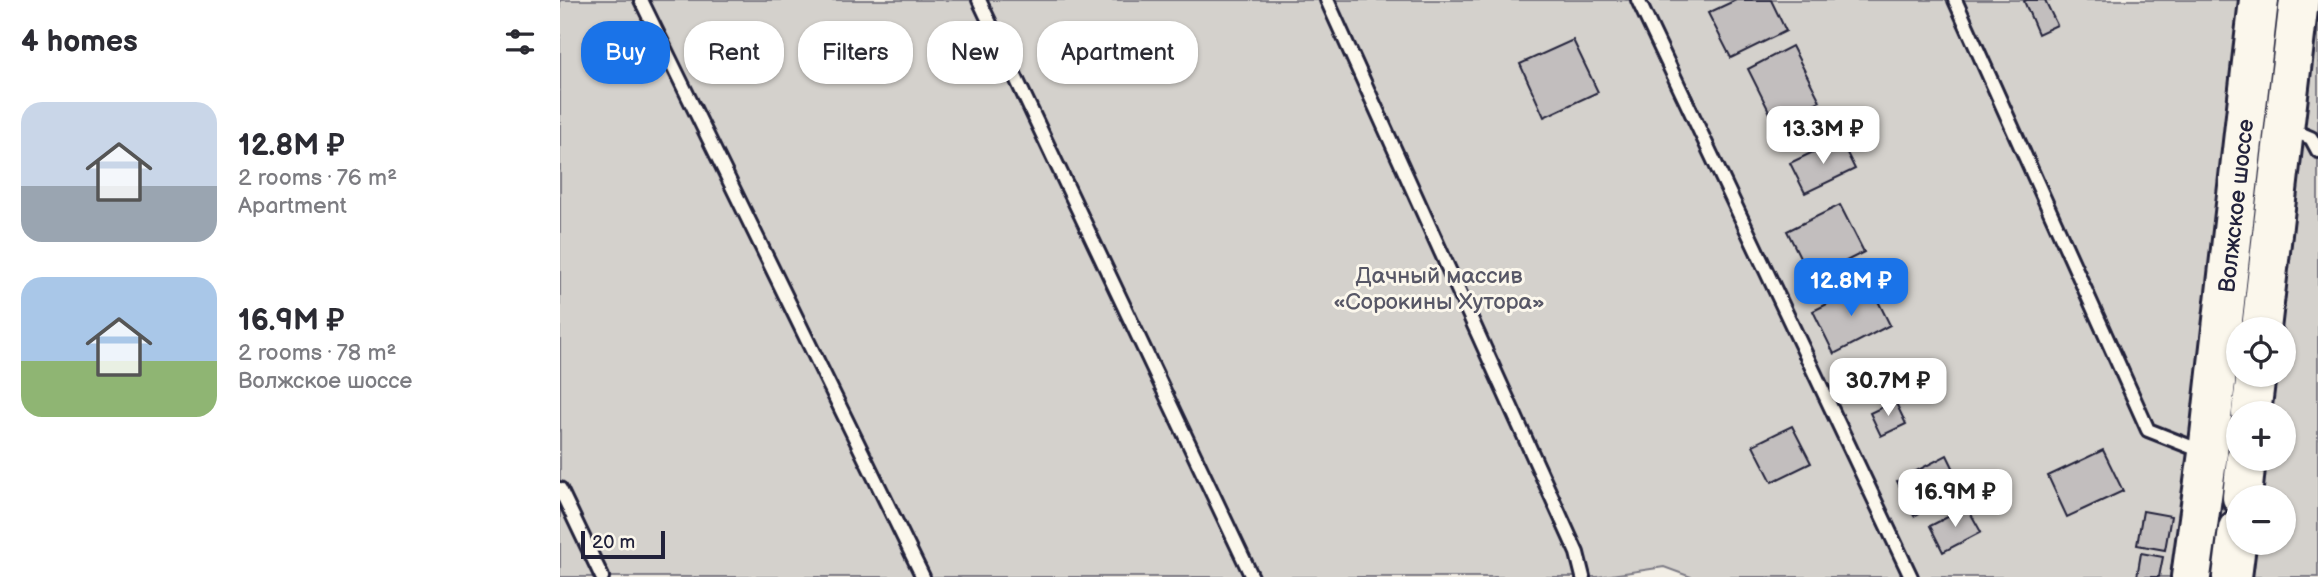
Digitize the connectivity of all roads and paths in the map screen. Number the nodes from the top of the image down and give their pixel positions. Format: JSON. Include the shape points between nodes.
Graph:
{"nodes":[{"id":1,"x":642,"y":0,"type":"edge"},
{"id":2,"x":979,"y":0,"type":"edge"},
{"id":3,"x":1327,"y":0,"type":"edge"},
{"id":4,"x":1638,"y":0,"type":"edge"},
{"id":5,"x":1955,"y":0,"type":"edge"},
{"id":6,"x":2259,"y":0,"type":"edge"},
{"id":7,"x":2299,"y":0,"type":"edge"},
{"id":8,"x":2284,"y":126,"type":"junction"},
{"id":9,"x":2318,"y":151,"type":"edge"},
{"id":10,"x":2262,"y":317,"type":"edge"},
{"id":11,"x":2208,"y":453,"type":"junction"},
{"id":12,"x":560,"y":489,"type":"edge"},
{"id":13,"x":2235,"y":555,"type":"edge"},
{"id":14,"x":602,"y":577,"type":"edge"},
{"id":15,"x":923,"y":577,"type":"edge"},
{"id":16,"x":1252,"y":577,"type":"edge"},
{"id":17,"x":1583,"y":577,"type":"edge"},
{"id":18,"x":1911,"y":577,"type":"edge"},
{"id":19,"x":2191,"y":577,"type":"edge"},
{"id":20,"x":2232,"y":577,"type":"edge"}],
"edges":[{"from":1,"to":15,"type":"lane"},
{"from":2,"to":16,"type":"lane"},
{"from":3,"to":17,"type":"lane","via":[[1577,553]]},
{"from":4,"to":18,"type":"lane"},
{"from":5,"to":11,"type":"lane","via":[[2148,430]]},
{"from":6,"to":11,"type":"main road","name":"Волжское шоссе"},
{"from":7,"to":8,"type":"main road","name":"Волжское шоссе"},
{"from":8,"to":9,"type":"lane","via":[[2311,138]]},
{"from":8,"to":10,"type":"main road","name":"Волжское шоссе"},
{"from":11,"to":19,"type":"main road","name":"Волжское шоссе"},
{"from":12,"to":14,"type":"lane"},
{"from":13,"to":20,"type":"main road"}]}
